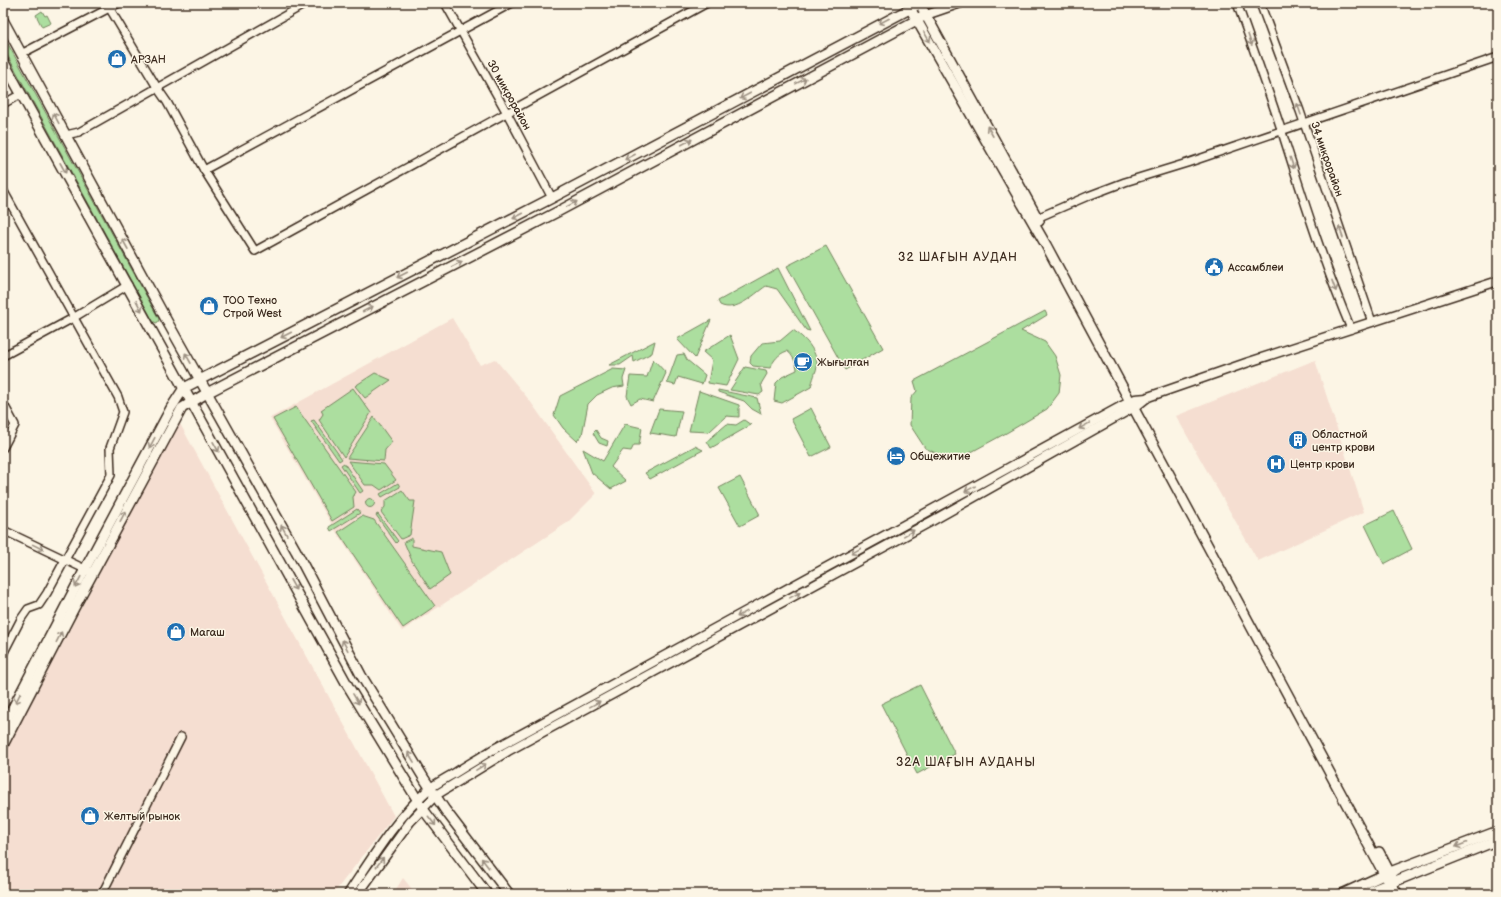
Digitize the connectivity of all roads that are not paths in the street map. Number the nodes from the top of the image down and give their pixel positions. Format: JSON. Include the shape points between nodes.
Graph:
{"nodes":[{"id":1,"x":119,"y":3,"type":"edge"},
{"id":2,"x":307,"y":3,"type":"edge"},
{"id":3,"x":445,"y":3,"type":"edge"},
{"id":4,"x":512,"y":3,"type":"edge"},
{"id":5,"x":707,"y":3,"type":"edge"},
{"id":6,"x":920,"y":3,"type":"edge"},
{"id":7,"x":961,"y":3,"type":"edge"},
{"id":8,"x":1237,"y":3,"type":"edge"},
{"id":9,"x":1260,"y":3,"type":"edge"},
{"id":10,"x":909,"y":5,"type":"edge"},
{"id":11,"x":110,"y":9,"type":"junction"},
{"id":12,"x":926,"y":15,"type":"junction"},
{"id":13,"x":917,"y":19,"type":"junction"},
{"id":14,"x":3,"y":20,"type":"edge"},
{"id":15,"x":460,"y":32,"type":"junction"},
{"id":16,"x":21,"y":54,"type":"junction"},
{"id":17,"x":1498,"y":57,"type":"edge"},
{"id":18,"x":3,"y":61,"type":"edge"},
{"id":19,"x":158,"y":89,"type":"junction"},
{"id":20,"x":21,"y":94,"type":"junction"},
{"id":21,"x":3,"y":104,"type":"edge"},
{"id":22,"x":507,"y":113,"type":"junction"},
{"id":23,"x":1304,"y":123,"type":"junction"},
{"id":24,"x":1281,"y":131,"type":"junction"},
{"id":25,"x":66,"y":136,"type":"junction"},
{"id":26,"x":204,"y":170,"type":"junction"},
{"id":27,"x":3,"y":190,"type":"edge"},
{"id":28,"x":552,"y":198,"type":"junction"},
{"id":29,"x":1037,"y":218,"type":"junction"},
{"id":30,"x":1498,"y":281,"type":"edge"},
{"id":31,"x":128,"y":285,"type":"junction"},
{"id":32,"x":73,"y":318,"type":"junction"},
{"id":33,"x":1372,"y":322,"type":"junction"},
{"id":34,"x":168,"y":323,"type":"junction"},
{"id":35,"x":1351,"y":329,"type":"junction"},
{"id":36,"x":153,"y":332,"type":"junction"},
{"id":37,"x":3,"y":356,"type":"edge"},
{"id":38,"x":200,"y":379,"type":"junction"},
{"id":39,"x":184,"y":388,"type":"junction"},
{"id":40,"x":207,"y":393,"type":"junction"},
{"id":41,"x":191,"y":401,"type":"junction"},
{"id":42,"x":3,"y":403,"type":"edge"},
{"id":43,"x":1134,"y":403,"type":"junction"},
{"id":44,"x":3,"y":448,"type":"edge"},
{"id":45,"x":3,"y":530,"type":"edge"},
{"id":46,"x":64,"y":560,"type":"junction"},
{"id":47,"x":89,"y":571,"type":"junction"},
{"id":48,"x":3,"y":654,"type":"edge"},
{"id":49,"x":3,"y":727,"type":"edge"},
{"id":50,"x":182,"y":737,"type":"dead end"},
{"id":51,"x":3,"y":745,"type":"edge"},
{"id":52,"x":433,"y":792,"type":"junction"},
{"id":53,"x":418,"y":800,"type":"junction"},
{"id":54,"x":423,"y":809,"type":"junction"},
{"id":55,"x":1498,"y":831,"type":"edge"},
{"id":56,"x":1498,"y":840,"type":"edge"},
{"id":57,"x":1390,"y":878,"type":"junction"},
{"id":58,"x":102,"y":894,"type":"edge"},
{"id":59,"x":348,"y":894,"type":"edge"},
{"id":60,"x":358,"y":894,"type":"edge"},
{"id":61,"x":487,"y":894,"type":"edge"},
{"id":62,"x":509,"y":894,"type":"edge"},
{"id":63,"x":1342,"y":894,"type":"edge"},
{"id":64,"x":1363,"y":894,"type":"edge"},
{"id":65,"x":1400,"y":894,"type":"edge"}],
"edges":[{"from":1,"to":11,"type":"street"},
{"from":2,"to":19,"type":"street"},
{"from":3,"to":15,"type":"street","name":"30 микрорайон"},
{"from":4,"to":15,"type":"street"},
{"from":5,"to":22,"type":"street"},
{"from":6,"to":10,"type":"main road"},
{"from":6,"to":12,"type":"main road"},
{"from":7,"to":12,"type":"street"},
{"from":8,"to":24,"type":"street","one_way":true},
{"from":23,"to":9,"type":"street","name":"34 микрорайон","one_way":true},
{"from":10,"to":13,"type":"main road"},
{"from":10,"to":28,"type":"main road","one_way":true},
{"from":11,"to":16,"type":"street"},
{"from":11,"to":19,"type":"street"},
{"from":12,"to":13,"type":"main road"},
{"from":29,"to":12,"type":"main road","one_way":true},
{"from":40,"to":13,"type":"main road","one_way":true,"via":[[559,211]]},
{"from":13,"to":43,"type":"main road","one_way":true},
{"from":14,"to":16,"type":"main road"},
{"from":15,"to":22,"type":"street","name":"30 микрорайон"},
{"from":15,"to":26,"type":"street"},
{"from":25,"to":16,"type":"main road","one_way":true},
{"from":17,"to":23,"type":"street"},
{"from":18,"to":20,"type":"main road"},
{"from":19,"to":25,"type":"street","via":[[79,132]]},
{"from":19,"to":26,"type":"street"},
{"from":20,"to":21,"type":"street"},
{"from":20,"to":31,"type":"main road","one_way":true},
{"from":22,"to":26,"type":"street","via":[[255,251]]},
{"from":22,"to":28,"type":"street","name":"30 микрорайон"},
{"from":23,"to":24,"type":"street"},
{"from":33,"to":23,"type":"street","name":"34 микрорайон","one_way":true},
{"from":24,"to":29,"type":"street","via":[[1088,196]]},
{"from":24,"to":35,"type":"street","one_way":true,"via":[[1312,226]]},
{"from":34,"to":25,"type":"main road","one_way":true},
{"from":27,"to":32,"type":"street"},
{"from":28,"to":38,"type":"main road","one_way":true},
{"from":29,"to":43,"type":"main road"},
{"from":30,"to":33,"type":"street"},
{"from":31,"to":32,"type":"street"},
{"from":31,"to":36,"type":"main road","one_way":true},
{"from":32,"to":37,"type":"street"},
{"from":32,"to":46,"type":"street","via":[[118,397],[123,412],[110,448],[111,475]]},
{"from":33,"to":35,"type":"street"},
{"from":34,"to":36,"type":"main road"},
{"from":38,"to":34,"type":"main road","one_way":true},
{"from":35,"to":43,"type":"street"},
{"from":36,"to":39,"type":"main road"},
{"from":38,"to":39,"type":"main road"},
{"from":38,"to":40,"type":"main road"},
{"from":39,"to":41,"type":"main road"},
{"from":39,"to":47,"type":"main road","one_way":true,"via":[[171,408]]},
{"from":40,"to":41,"type":"main road"},
{"from":52,"to":40,"type":"main road","one_way":true,"via":[[361,676],[296,552]]},
{"from":47,"to":41,"type":"main road","one_way":true,"via":[[182,408]]},
{"from":41,"to":53,"type":"main road","one_way":true,"via":[[348,686]]},
{"from":42,"to":44,"type":"street","via":[[15,425]]},
{"from":43,"to":52,"type":"street","via":[[932,521]]},
{"from":43,"to":57,"type":"main road"},
{"from":45,"to":46,"type":"street","one_way":true},
{"from":46,"to":47,"type":"street"},
{"from":46,"to":48,"type":"street","via":[[42,602],[28,609]]},
{"from":47,"to":49,"type":"main road","one_way":true},
{"from":51,"to":47,"type":"main road","one_way":true},
{"from":50,"to":58,"type":"street"},
{"from":52,"to":53,"type":"street"},
{"from":52,"to":54,"type":"street"},
{"from":62,"to":52,"type":"main road","one_way":true},
{"from":53,"to":54,"type":"main road"},
{"from":53,"to":59,"type":"street","via":[[373,856]]},
{"from":60,"to":54,"type":"street","one_way":true,"via":[[410,822]]},
{"from":54,"to":61,"type":"main road","one_way":true},
{"from":55,"to":57,"type":"main road","one_way":true},
{"from":56,"to":57,"type":"main road"},
{"from":57,"to":63,"type":"main road"},
{"from":57,"to":64,"type":"main road"},
{"from":57,"to":65,"type":"street"}]}
